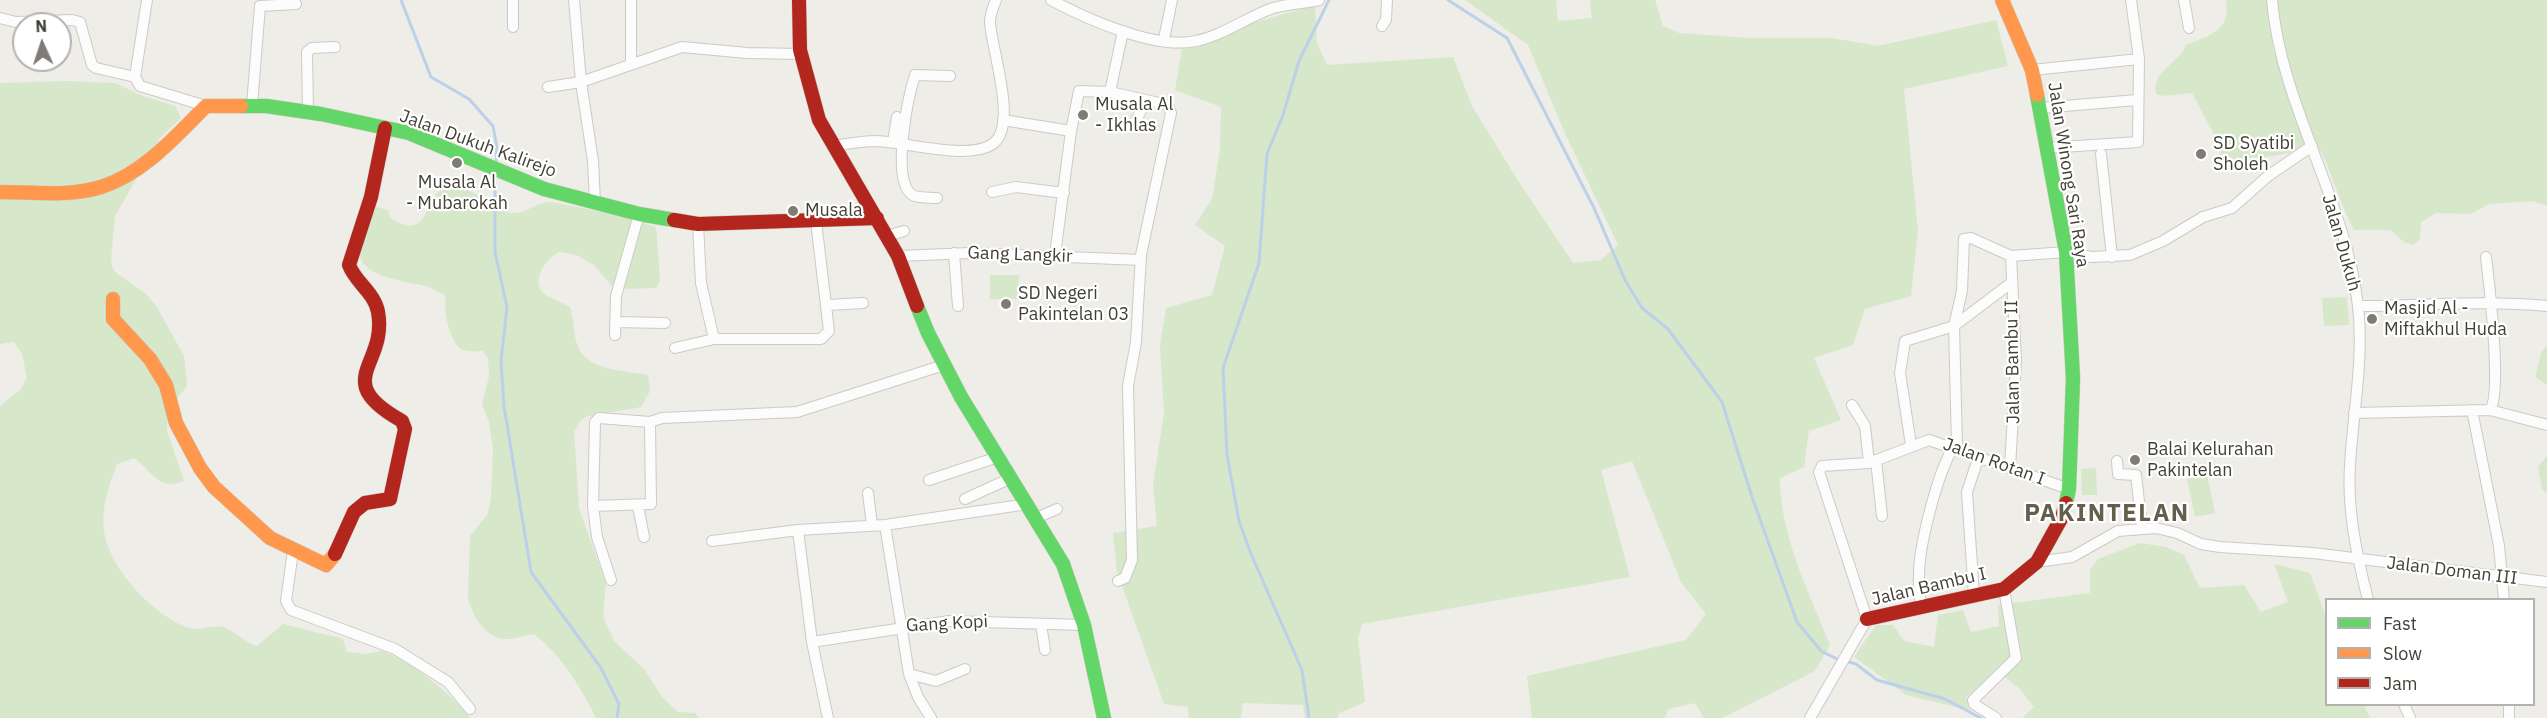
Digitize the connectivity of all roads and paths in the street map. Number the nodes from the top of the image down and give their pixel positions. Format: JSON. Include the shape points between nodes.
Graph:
{"nodes":[{"id":1,"x":147,"y":0,"type":"edge"},
{"id":2,"x":513,"y":0,"type":"edge"},
{"id":3,"x":574,"y":0,"type":"edge"},
{"id":4,"x":631,"y":0,"type":"edge"},
{"id":5,"x":799,"y":0,"type":"edge"},
{"id":6,"x":996,"y":0,"type":"edge"},
{"id":7,"x":1051,"y":0,"type":"edge"},
{"id":8,"x":1172,"y":0,"type":"edge"},
{"id":9,"x":1317,"y":0,"type":"edge"},
{"id":10,"x":1387,"y":0,"type":"edge"},
{"id":11,"x":2002,"y":0,"type":"edge"},
{"id":12,"x":2131,"y":0,"type":"edge"},
{"id":13,"x":2184,"y":0,"type":"edge"},
{"id":14,"x":2272,"y":0,"type":"edge"},
{"id":15,"x":1283,"y":3,"type":"edge"},
{"id":16,"x":296,"y":4,"type":"dead end"},
{"id":17,"x":72,"y":20,"type":"edge"},
{"id":18,"x":1382,"y":26,"type":"dead end"},
{"id":19,"x":513,"y":27,"type":"dead end"},
{"id":20,"x":2189,"y":28,"type":"dead end"},
{"id":21,"x":1123,"y":32,"type":"junction"},
{"id":22,"x":1164,"y":39,"type":"junction"},
{"id":23,"x":335,"y":47,"type":"dead end"},
{"id":24,"x":801,"y":54,"type":"junction"},
{"id":25,"x":2139,"y":59,"type":"junction"},
{"id":26,"x":631,"y":64,"type":"junction"},
{"id":27,"x":2032,"y":70,"type":"junction"},
{"id":28,"x":950,"y":76,"type":"dead end"},
{"id":29,"x":135,"y":77,"type":"junction"},
{"id":30,"x":581,"y":82,"type":"junction"},
{"id":31,"x":548,"y":87,"type":"dead end"},
{"id":32,"x":1110,"y":92,"type":"junction"},
{"id":33,"x":1146,"y":100,"type":"junction"},
{"id":34,"x":2137,"y":100,"type":"junction"},
{"id":35,"x":252,"y":105,"type":"junction"},
{"id":36,"x":206,"y":106,"type":"junction"},
{"id":37,"x":2040,"y":108,"type":"junction"},
{"id":38,"x":308,"y":112,"type":"junction"},
{"id":39,"x":897,"y":117,"type":"dead end"},
{"id":40,"x":1003,"y":120,"type":"junction"},
{"id":41,"x":1134,"y":125,"type":"dead end"},
{"id":42,"x":385,"y":128,"type":"junction"},
{"id":43,"x":1071,"y":131,"type":"junction"},
{"id":44,"x":898,"y":143,"type":"junction"},
{"id":45,"x":832,"y":146,"type":"junction"},
{"id":46,"x":2312,"y":146,"type":"junction"},
{"id":47,"x":2047,"y":148,"type":"junction"},
{"id":48,"x":2101,"y":154,"type":"dead end"},
{"id":49,"x":0,"y":192,"type":"edge"},
{"id":50,"x":992,"y":192,"type":"dead end"},
{"id":51,"x":1064,"y":193,"type":"junction"},
{"id":52,"x":936,"y":198,"type":"dead end"},
{"id":53,"x":595,"y":202,"type":"junction"},
{"id":54,"x":639,"y":214,"type":"junction"},
{"id":55,"x":877,"y":218,"type":"junction"},
{"id":56,"x":816,"y":221,"type":"junction"},
{"id":57,"x":698,"y":224,"type":"junction"},
{"id":58,"x":904,"y":231,"type":"dead end"},
{"id":59,"x":887,"y":236,"type":"junction"},
{"id":60,"x":2066,"y":252,"type":"junction"},
{"id":61,"x":954,"y":253,"type":"junction"},
{"id":62,"x":1054,"y":255,"type":"junction"},
{"id":63,"x":898,"y":256,"type":"junction"},
{"id":64,"x":2011,"y":256,"type":"junction"},
{"id":65,"x":2112,"y":257,"type":"junction"},
{"id":66,"x":2486,"y":257,"type":"dead end"},
{"id":67,"x":1141,"y":260,"type":"junction"},
{"id":68,"x":2011,"y":283,"type":"junction"},
{"id":69,"x":113,"y":299,"type":"dead end"},
{"id":70,"x":2491,"y":301,"type":"junction"},
{"id":71,"x":863,"y":303,"type":"dead end"},
{"id":72,"x":828,"y":305,"type":"junction"},
{"id":73,"x":958,"y":306,"type":"dead end"},
{"id":74,"x":2358,"y":306,"type":"junction"},
{"id":75,"x":2547,"y":306,"type":"edge"},
{"id":76,"x":615,"y":322,"type":"junction"},
{"id":77,"x":665,"y":323,"type":"dead end"},
{"id":78,"x":1954,"y":326,"type":"junction"},
{"id":79,"x":615,"y":335,"type":"dead end"},
{"id":80,"x":714,"y":339,"type":"junction"},
{"id":81,"x":675,"y":348,"type":"dead end"},
{"id":82,"x":944,"y":365,"type":"junction"},
{"id":83,"x":1852,"y":405,"type":"dead end"},
{"id":84,"x":2472,"y":410,"type":"junction"},
{"id":85,"x":2490,"y":410,"type":"junction"},
{"id":86,"x":2354,"y":413,"type":"junction"},
{"id":87,"x":650,"y":422,"type":"junction"},
{"id":88,"x":2547,"y":425,"type":"edge"},
{"id":89,"x":1911,"y":446,"type":"junction"},
{"id":90,"x":1955,"y":447,"type":"junction"},
{"id":91,"x":1979,"y":456,"type":"junction"},
{"id":92,"x":998,"y":457,"type":"junction"},
{"id":93,"x":1872,"y":461,"type":"junction"},
{"id":94,"x":2117,"y":461,"type":"dead end"},
{"id":95,"x":2010,"y":468,"type":"junction"},
{"id":96,"x":1820,"y":472,"type":"joint"},
{"id":97,"x":1011,"y":478,"type":"junction"},
{"id":98,"x":929,"y":480,"type":"dead end"},
{"id":99,"x":2069,"y":489,"type":"junction"},
{"id":100,"x":868,"y":493,"type":"dead end"},
{"id":101,"x":965,"y":499,"type":"dead end"},
{"id":102,"x":1028,"y":504,"type":"junction"},
{"id":103,"x":593,"y":506,"type":"junction"},
{"id":104,"x":638,"y":506,"type":"junction"},
{"id":105,"x":1057,"y":509,"type":"dead end"},
{"id":106,"x":1882,"y":516,"type":"dead end"},
{"id":107,"x":1036,"y":518,"type":"junction"},
{"id":108,"x":872,"y":525,"type":"junction"},
{"id":109,"x":885,"y":525,"type":"junction"},
{"id":110,"x":2142,"y":528,"type":"junction"},
{"id":111,"x":798,"y":530,"type":"junction"},
{"id":112,"x":644,"y":537,"type":"dead end"},
{"id":113,"x":712,"y":541,"type":"dead end"},
{"id":114,"x":293,"y":551,"type":"junction"},
{"id":115,"x":2358,"y":559,"type":"junction"},
{"id":116,"x":2037,"y":562,"type":"junction"},
{"id":117,"x":2503,"y":579,"type":"junction"},
{"id":118,"x":611,"y":580,"type":"dead end"},
{"id":119,"x":1118,"y":581,"type":"dead end"},
{"id":120,"x":2547,"y":582,"type":"edge"},
{"id":121,"x":2004,"y":589,"type":"junction"},
{"id":122,"x":1974,"y":596,"type":"junction"},
{"id":123,"x":2367,"y":598,"type":"edge"},
{"id":124,"x":2504,"y":598,"type":"edge"},
{"id":125,"x":1921,"y":608,"type":"junction"},
{"id":126,"x":1867,"y":620,"type":"junction"},
{"id":127,"x":1041,"y":624,"type":"junction"},
{"id":128,"x":1084,"y":625,"type":"junction"},
{"id":129,"x":901,"y":626,"type":"junction"},
{"id":130,"x":812,"y":642,"type":"junction"},
{"id":131,"x":1045,"y":650,"type":"dead end"},
{"id":132,"x":965,"y":669,"type":"dead end"},
{"id":133,"x":909,"y":674,"type":"junction"},
{"id":134,"x":470,"y":709,"type":"dead end"},
{"id":135,"x":828,"y":718,"type":"edge"},
{"id":136,"x":931,"y":718,"type":"edge"},
{"id":137,"x":1104,"y":718,"type":"edge"},
{"id":138,"x":1810,"y":718,"type":"edge"},
{"id":139,"x":1996,"y":718,"type":"edge"}],
"edges":[{"from":1,"to":29,"type":"street"},
{"from":2,"to":19,"type":"street"},
{"from":3,"to":30,"type":"street"},
{"from":4,"to":26,"type":"street"},
{"from":5,"to":24,"type":"street"},
{"from":6,"to":40,"type":"street","via":[[990,22]]},
{"from":7,"to":21,"type":"street","via":[[1102,26]]},
{"from":8,"to":22,"type":"street"},
{"from":9,"to":15,"type":"street"},
{"from":10,"to":18,"type":"street"},
{"from":11,"to":27,"type":"street","name":"Jalan Winong Sari Raya"},
{"from":12,"to":25,"type":"street"},
{"from":13,"to":20,"type":"street"},
{"from":14,"to":46,"type":"street","name":"Jalan Dukuh","via":[[2281,55]]},
{"from":15,"to":22,"type":"street","via":[[1195,41]]},
{"from":16,"to":35,"type":"street","via":[[260,6]]},
{"from":17,"to":29,"type":"street","via":[[80,22],[96,69]]},
{"from":21,"to":22,"type":"street"},
{"from":21,"to":32,"type":"street"},
{"from":23,"to":38,"type":"street","via":[[312,48],[307,52]]},
{"from":24,"to":26,"type":"street","via":[[686,46]]},
{"from":24,"to":45,"type":"street","via":[[813,103]]},
{"from":25,"to":27,"type":"street"},
{"from":25,"to":34,"type":"street"},
{"from":26,"to":30,"type":"street"},
{"from":27,"to":37,"type":"street","name":"Jalan Winong Sari Raya"},
{"from":28,"to":44,"type":"street","via":[[915,75]]},
{"from":29,"to":36,"type":"street","name":"Jalan Dukuh Kalirejo","via":[[140,86]]},
{"from":30,"to":31,"type":"street"},
{"from":30,"to":53,"type":"street"},
{"from":32,"to":33,"type":"street"},
{"from":32,"to":43,"type":"street","via":[[1079,91]]},
{"from":33,"to":41,"type":"street"},
{"from":33,"to":67,"type":"street","via":[[1168,105],[1171,113]]},
{"from":34,"to":37,"type":"street"},
{"from":34,"to":47,"type":"street","via":[[2138,142]]},
{"from":35,"to":36,"type":"street","name":"Jalan Dukuh Kalirejo"},
{"from":35,"to":38,"type":"street","name":"Jalan Dukuh Kalirejo"},
{"from":36,"to":49,"type":"street","via":[[165,147],[114,183],[52,192]]},
{"from":37,"to":47,"type":"street","name":"Jalan Winong Sari Raya"},
{"from":38,"to":42,"type":"street","name":"Jalan Dukuh Kalirejo"},
{"from":39,"to":44,"type":"street"},
{"from":40,"to":43,"type":"street"},
{"from":40,"to":44,"type":"street","via":[[999,136],[992,145],[981,149],[952,150]]},
{"from":42,"to":53,"type":"street","name":"Jalan Dukuh Kalirejo","via":[[409,133],[544,189]]},
{"from":42,"to":114,"type":"street","via":[[371,197],[349,265],[373,299],[378,314],[375,339],[365,367],[366,393],[380,411],[405,424],[393,494],[390,499],[361,506],[344,526],[338,550],[326,565]]},
{"from":43,"to":51,"type":"street"},
{"from":44,"to":45,"type":"street","via":[[866,141]]},
{"from":44,"to":52,"type":"street","via":[[908,190],[915,196]]},
{"from":45,"to":55,"type":"street"},
{"from":46,"to":65,"type":"street","via":[[2268,176],[2232,208],[2203,217],[2136,253]]},
{"from":46,"to":74,"type":"street","name":"Jalan Dukuh","via":[[2340,228]]},
{"from":47,"to":60,"type":"street","name":"Jalan Winong Sari Raya"},
{"from":48,"to":65,"type":"street"},
{"from":50,"to":51,"type":"street","via":[[1026,187]]},
{"from":51,"to":62,"type":"street"},
{"from":53,"to":54,"type":"street","name":"Jalan Dukuh Kalirejo"},
{"from":54,"to":57,"type":"street","name":"Jalan Dukuh Kalirejo"},
{"from":54,"to":76,"type":"street","via":[[616,296]]},
{"from":55,"to":56,"type":"street","name":"Jalan Dukuh Kalirejo"},
{"from":55,"to":59,"type":"street"},
{"from":56,"to":57,"type":"street","name":"Jalan Dukuh Kalirejo"},
{"from":56,"to":72,"type":"street"},
{"from":57,"to":80,"type":"street","via":[[701,283]]},
{"from":58,"to":59,"type":"street"},
{"from":59,"to":63,"type":"street"},
{"from":60,"to":64,"type":"street"},
{"from":60,"to":65,"type":"street"},
{"from":60,"to":99,"type":"street","name":"Jalan Winong Sari Raya","via":[[2073,378]]},
{"from":61,"to":62,"type":"street","name":"Gang Langkir"},
{"from":61,"to":63,"type":"street","name":"Gang Langkir"},
{"from":61,"to":73,"type":"street"},
{"from":62,"to":67,"type":"street","name":"Gang Langkir"},
{"from":63,"to":82,"type":"street"},
{"from":64,"to":68,"type":"street","name":"Jalan Bambu II"},
{"from":64,"to":78,"type":"street","via":[[1971,238],[1964,239],[1962,291]]},
{"from":66,"to":70,"type":"street"},
{"from":67,"to":119,"type":"street","via":[[1136,342],[1128,387],[1132,560],[1125,578]]},
{"from":68,"to":78,"type":"street"},
{"from":68,"to":95,"type":"street","name":"Jalan Bambu II","via":[[2016,361]]},
{"from":69,"to":114,"type":"street","via":[[113,319],[161,376],[176,423],[200,468],[254,526]]},
{"from":70,"to":74,"type":"street","via":[[2450,306]]},
{"from":70,"to":75,"type":"street"},
{"from":70,"to":85,"type":"street","via":[[2494,359]]},
{"from":71,"to":72,"type":"street"},
{"from":72,"to":80,"type":"street","via":[[829,331],[821,339]]},
{"from":74,"to":86,"type":"street","name":"Jalan Dukuh"},
{"from":76,"to":77,"type":"street"},
{"from":76,"to":79,"type":"street"},
{"from":78,"to":89,"type":"street","via":[[1905,341],[1900,373]]},
{"from":78,"to":90,"type":"street"},
{"from":80,"to":81,"type":"street"},
{"from":82,"to":87,"type":"street","via":[[797,412],[662,418]]},
{"from":82,"to":92,"type":"street"},
{"from":83,"to":93,"type":"street","via":[[1865,426]]},
{"from":84,"to":85,"type":"street"},
{"from":84,"to":86,"type":"street"},
{"from":84,"to":117,"type":"street"},
{"from":85,"to":88,"type":"street"},
{"from":86,"to":115,"type":"street","name":"Jalan Dukuh","via":[[2350,492]]},
{"from":87,"to":103,"type":"street","via":[[599,418],[595,422]]},
{"from":87,"to":104,"type":"street","via":[[651,504]]},
{"from":89,"to":90,"type":"street","name":"Jalan Rotan I","via":[[1929,440]]},
{"from":89,"to":93,"type":"street","name":"Jalan Rotan I"},
{"from":90,"to":91,"type":"street","name":"Jalan Rotan I"},
{"from":90,"to":125,"type":"street","via":[[1943,465],[1921,552]]},
{"from":91,"to":95,"type":"street","name":"Jalan Rotan I"},
{"from":91,"to":122,"type":"street","via":[[1967,492]]},
{"from":92,"to":97,"type":"street"},
{"from":92,"to":98,"type":"street"},
{"from":93,"to":96,"type":"street","name":"Jalan Rotan I","via":[[1822,466]]},
{"from":93,"to":106,"type":"street"},
{"from":94,"to":110,"type":"street","via":[[2118,474],[2136,475]]},
{"from":95,"to":99,"type":"street","name":"Jalan Rotan I"},
{"from":96,"to":126,"type":"street","name":"Jalan Bambu I"},
{"from":97,"to":101,"type":"street"},
{"from":97,"to":102,"type":"street"},
{"from":99,"to":116,"type":"street","name":"Jalan Winong Sari Raya","via":[[2062,517]]},
{"from":100,"to":108,"type":"street"},
{"from":102,"to":107,"type":"street"},
{"from":102,"to":109,"type":"street"},
{"from":103,"to":104,"type":"street"},
{"from":103,"to":118,"type":"street","via":[[597,537]]},
{"from":104,"to":112,"type":"street"},
{"from":105,"to":107,"type":"street"},
{"from":107,"to":128,"type":"street","via":[[1063,564]]},
{"from":108,"to":109,"type":"street"},
{"from":108,"to":111,"type":"street"},
{"from":109,"to":129,"type":"street"},
{"from":110,"to":115,"type":"street","via":[[2177,533],[2210,546]]},
{"from":110,"to":116,"type":"street","via":[[2118,531],[2072,557]]},
{"from":111,"to":113,"type":"street"},
{"from":111,"to":130,"type":"street"},
{"from":114,"to":134,"type":"street","via":[[286,601],[291,610],[394,649],[448,682]]},
{"from":115,"to":117,"type":"street","name":"Jalan Doman III"},
{"from":115,"to":123,"type":"street","name":"Jalan Dukuh"},
{"from":116,"to":121,"type":"street","name":"Jalan Bambu I"},
{"from":117,"to":120,"type":"street","name":"Jalan Doman III"},
{"from":117,"to":124,"type":"street"},
{"from":121,"to":122,"type":"street","name":"Jalan Bambu I"},
{"from":121,"to":139,"type":"street","via":[[2016,658],[1973,702]]},
{"from":122,"to":125,"type":"street","name":"Jalan Bambu I"},
{"from":125,"to":126,"type":"street","name":"Jalan Bambu I"},
{"from":126,"to":138,"type":"street"},
{"from":127,"to":128,"type":"street","name":"Gang Kopi"},
{"from":127,"to":129,"type":"street","name":"Gang Kopi","via":[[949,621]]},
{"from":127,"to":131,"type":"street"},
{"from":128,"to":137,"type":"street"},
{"from":129,"to":130,"type":"street","name":"Gang Kopi"},
{"from":129,"to":133,"type":"street"},
{"from":130,"to":135,"type":"street"},
{"from":132,"to":133,"type":"street","via":[[936,681]]},
{"from":133,"to":136,"type":"street"}]}
